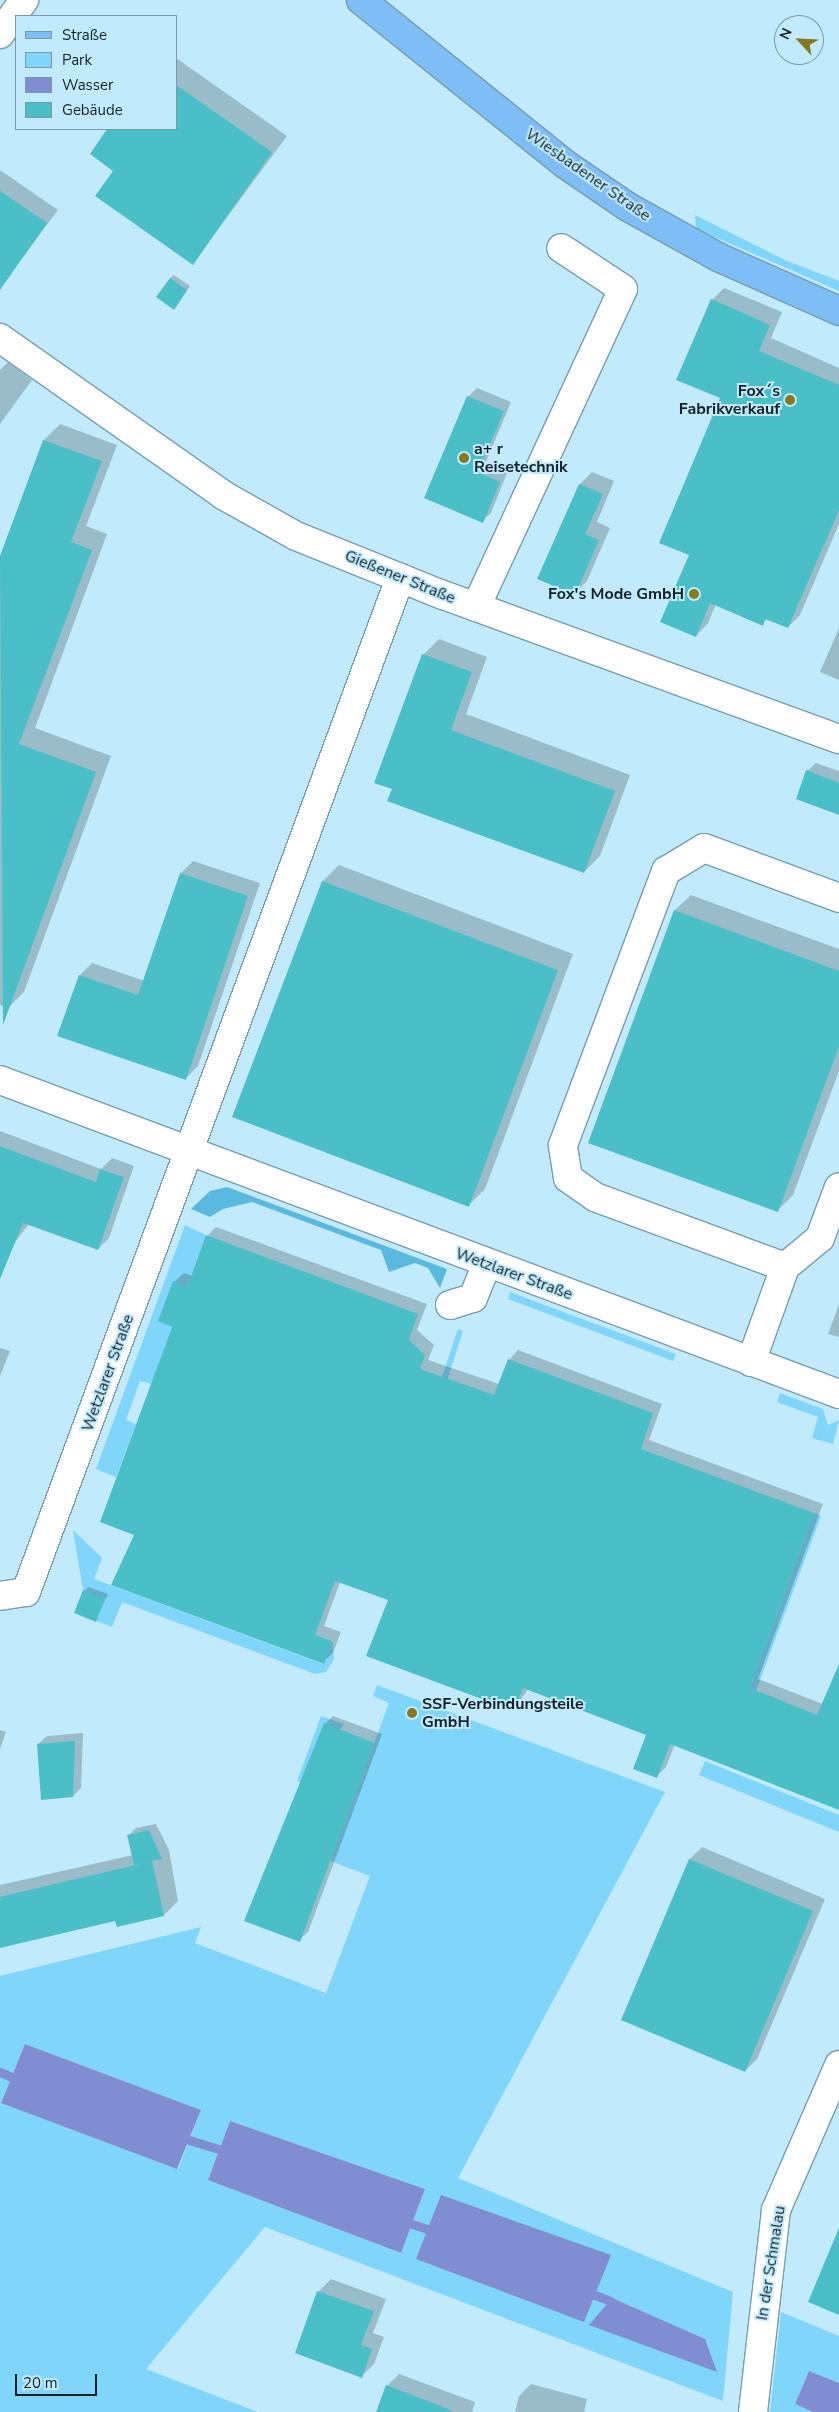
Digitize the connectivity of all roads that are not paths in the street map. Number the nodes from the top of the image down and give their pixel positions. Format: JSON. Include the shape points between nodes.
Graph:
{"nodes":[{"id":1,"x":24,"y":0,"type":"edge"},
{"id":2,"x":361,"y":0,"type":"edge"},
{"id":3,"x":0,"y":34,"type":"edge"},
{"id":4,"x":561,"y":248,"type":"dead end"},
{"id":5,"x":839,"y":311,"type":"edge"},
{"id":6,"x":0,"y":338,"type":"edge"},
{"id":7,"x":400,"y":578,"type":"junction"},
{"id":8,"x":476,"y":607,"type":"junction"},
{"id":9,"x":839,"y":739,"type":"edge"},
{"id":10,"x":839,"y":898,"type":"edge"},
{"id":11,"x":0,"y":1080,"type":"edge"},
{"id":12,"x":188,"y":1153,"type":"junction"},
{"id":13,"x":839,"y":1187,"type":"edge"},
{"id":14,"x":487,"y":1264,"type":"junction"},
{"id":15,"x":785,"y":1267,"type":"junction"},
{"id":16,"x":469,"y":1307,"type":"dead end"},
{"id":17,"x":751,"y":1362,"type":"junction"},
{"id":18,"x":839,"y":1394,"type":"edge"},
{"id":19,"x":0,"y":1596,"type":"edge"},
{"id":20,"x":839,"y":2065,"type":"edge"},
{"id":21,"x":753,"y":2412,"type":"edge"}],
"edges":[{"from":1,"to":3,"type":"street"},
{"from":2,"to":5,"type":"main road","name":"Wiesbadener Straße","via":[[566,164],[628,207],[720,258]]},
{"from":4,"to":8,"type":"street","via":[[623,289]]},
{"from":6,"to":7,"type":"street","name":"Gießener Straße","via":[[223,495],[296,536]]},
{"from":7,"to":8,"type":"street","name":"Gießener Straße"},
{"from":7,"to":12,"type":"street"},
{"from":8,"to":9,"type":"street","name":"Gießener Straße"},
{"from":10,"to":15,"type":"street","via":[[704,848],[666,871],[563,1145],[568,1178],[595,1197]]},
{"from":11,"to":12,"type":"street","name":"Wetzlarer Straße"},
{"from":12,"to":14,"type":"street","name":"Wetzlarer Straße"},
{"from":12,"to":19,"type":"street","name":"Wetzlarer Straße","via":[[26,1592]]},
{"from":13,"to":15,"type":"street","via":[[820,1238]]},
{"from":14,"to":16,"type":"street"},
{"from":14,"to":17,"type":"street","name":"Wetzlarer Straße"},
{"from":15,"to":17,"type":"street"},
{"from":17,"to":18,"type":"street","name":"Wetzlarer Straße"},
{"from":20,"to":21,"type":"street","name":"In der Schmalau","via":[[776,2210]]}]}
